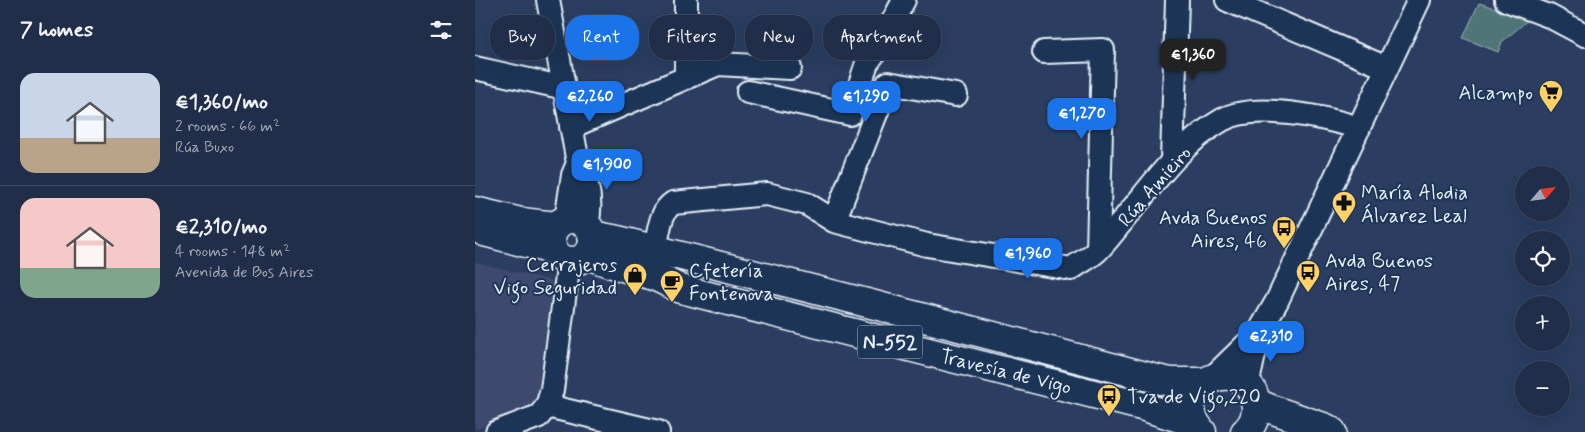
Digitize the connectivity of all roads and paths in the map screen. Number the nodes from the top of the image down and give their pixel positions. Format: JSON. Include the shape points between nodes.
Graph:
{"nodes":[{"id":1,"x":548,"y":0,"type":"edge"},
{"id":2,"x":686,"y":0,"type":"edge"},
{"id":3,"x":904,"y":0,"type":"edge"},
{"id":4,"x":1177,"y":0,"type":"edge"},
{"id":5,"x":1227,"y":0,"type":"edge"},
{"id":6,"x":1419,"y":0,"type":"edge"},
{"id":7,"x":1506,"y":0,"type":"edge"},
{"id":8,"x":1585,"y":35,"type":"edge"},
{"id":9,"x":1044,"y":52,"type":"dead end"},
{"id":10,"x":475,"y":68,"type":"edge"},
{"id":11,"x":790,"y":68,"type":"dead end"},
{"id":12,"x":1387,"y":68,"type":"junction"},
{"id":13,"x":686,"y":78,"type":"junction"},
{"id":14,"x":565,"y":88,"type":"junction"},
{"id":15,"x":748,"y":92,"type":"dead end"},
{"id":16,"x":956,"y":95,"type":"dead end"},
{"id":17,"x":571,"y":127,"type":"junction"},
{"id":18,"x":1359,"y":128,"type":"junction"},
{"id":19,"x":1172,"y":160,"type":"junction"},
{"id":20,"x":475,"y":211,"type":"edge"},
{"id":21,"x":834,"y":221,"type":"junction"},
{"id":22,"x":475,"y":229,"type":"edge"},
{"id":23,"x":573,"y":239,"type":"junction"},
{"id":24,"x":655,"y":249,"type":"junction"},
{"id":25,"x":1098,"y":250,"type":"junction"},
{"id":26,"x":1259,"y":332,"type":"junction"},
{"id":27,"x":1208,"y":380,"type":"junction"},
{"id":28,"x":1251,"y":394,"type":"junction"},
{"id":29,"x":547,"y":406,"type":"junction"},
{"id":30,"x":1198,"y":428,"type":"edge"},
{"id":31,"x":497,"y":432,"type":"edge"},
{"id":32,"x":658,"y":432,"type":"edge"},
{"id":33,"x":1245,"y":432,"type":"edge"},
{"id":34,"x":1332,"y":432,"type":"edge"}],
"edges":[{"from":1,"to":14,"type":"street"},
{"from":2,"to":13,"type":"street"},
{"from":3,"to":15,"type":"street","via":[[867,63],[850,114]]},
{"from":4,"to":19,"type":"street"},
{"from":5,"to":12,"type":"street"},
{"from":6,"to":12,"type":"street"},
{"from":7,"to":8,"type":"street","via":[[1549,16]]},
{"from":9,"to":25,"type":"street","name":"Rúa Amieiro","via":[[1103,50]]},
{"from":10,"to":14,"type":"street"},
{"from":11,"to":13,"type":"street","via":[[718,64]]},
{"from":12,"to":18,"type":"street"},
{"from":13,"to":17,"type":"street"},
{"from":14,"to":17,"type":"street"},
{"from":16,"to":21,"type":"street","via":[[888,82]]},
{"from":17,"to":23,"type":"street","via":[[590,208]]},
{"from":18,"to":19,"type":"street","name":"Rúa Amieiro","via":[[1303,114],[1243,112],[1223,119],[1202,133]]},
{"from":18,"to":26,"type":"street","via":[[1289,278]]},
{"from":19,"to":25,"type":"street","name":"Rúa Amieiro"},
{"from":20,"to":23,"type":"main road","name":"Travesía de Vigo","number":"N-552"},
{"from":21,"to":24,"type":"street","name":"Rúa Amieiro","via":[[807,204],[767,194],[680,202],[667,207],[664,212]]},
{"from":21,"to":25,"type":"street","name":"Rúa Amieiro","via":[[927,245],[1071,268]]},
{"from":22,"to":23,"type":"main road","name":"Travesía de Vigo","number":"N-552"},
{"from":23,"to":24,"type":"main road","name":"Travesía de Vigo","number":"N-552"},
{"from":23,"to":29,"type":"street"},
{"from":23,"to":30,"type":"main road","name":"Travesía de Vigo","number":"N-552","via":[[609,264],[654,276],[681,289],[1141,406]]},
{"from":24,"to":27,"type":"main road","name":"Travesía de Vigo","number":"N-552","via":[[1145,376],[1171,382]]},
{"from":26,"to":27,"type":"street"},
{"from":26,"to":28,"type":"street"},
{"from":27,"to":28,"type":"main road","number":"N-552","via":[[1223,375],[1233,377]]},
{"from":27,"to":30,"type":"main road","number":"N-552","via":[[1193,397],[1192,415]]},
{"from":28,"to":33,"type":"main road","via":[[1256,411]]},
{"from":28,"to":34,"type":"main road","number":"N-552","via":[[1271,409]]},
{"from":29,"to":31,"type":"street","via":[[539,416]]},
{"from":29,"to":32,"type":"street"}]}
